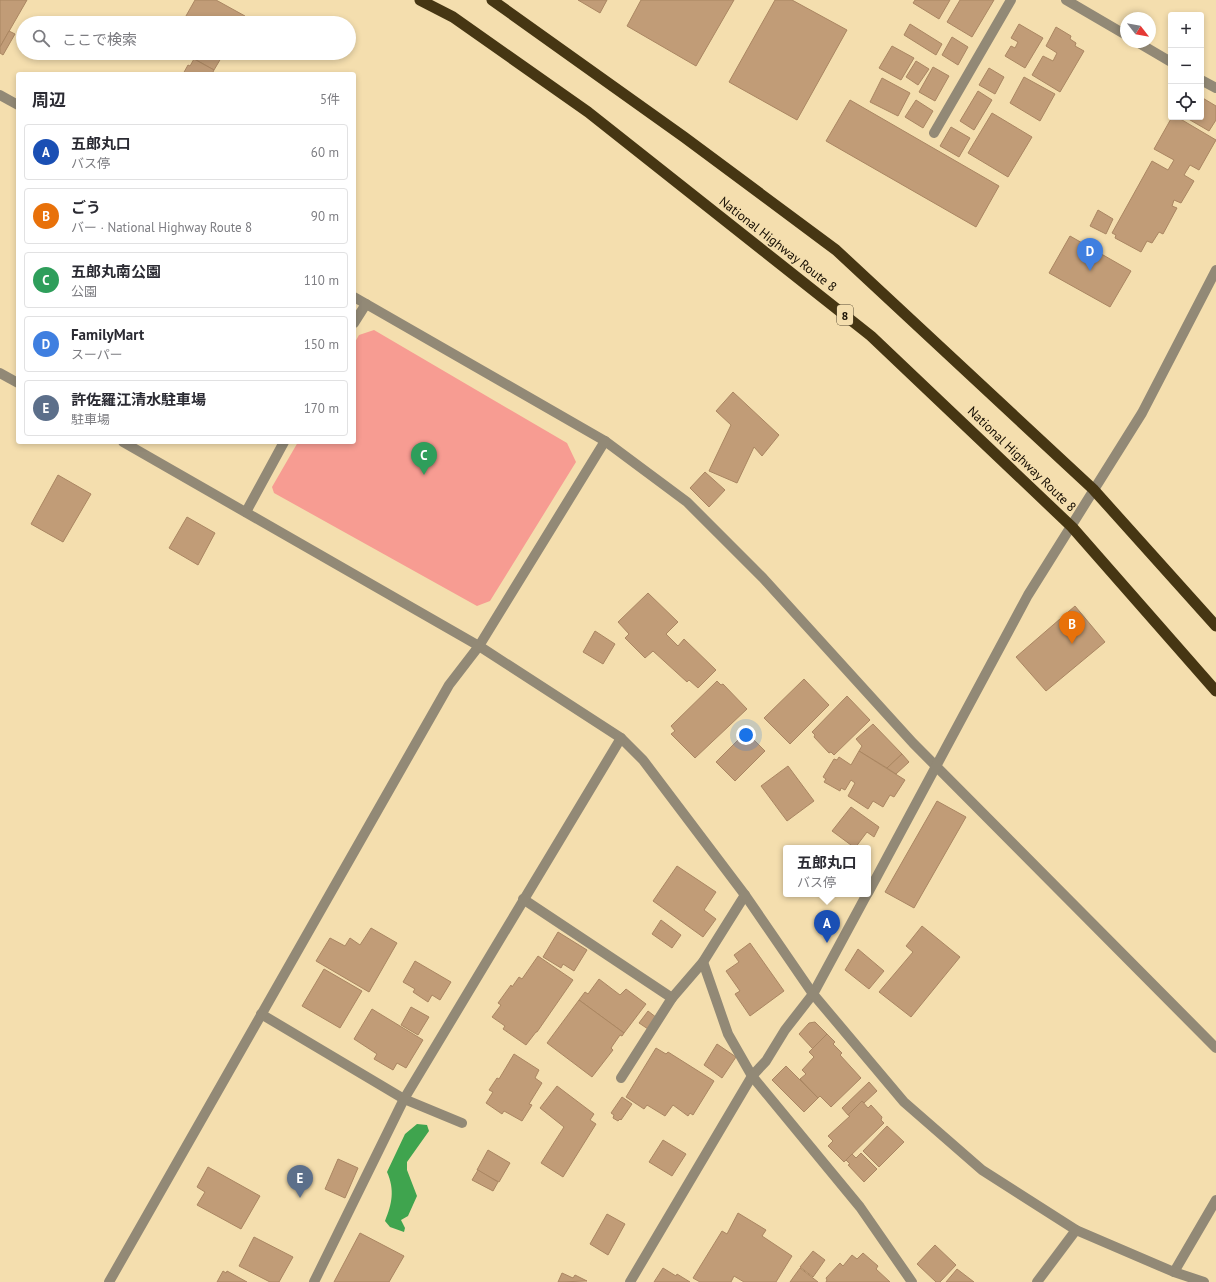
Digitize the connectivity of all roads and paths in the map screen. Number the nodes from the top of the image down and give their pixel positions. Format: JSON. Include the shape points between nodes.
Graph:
{"nodes":[{"id":1,"x":420,"y":0,"type":"edge"},
{"id":2,"x":492,"y":0,"type":"edge"},
{"id":3,"x":1011,"y":0,"type":"edge"},
{"id":4,"x":1066,"y":0,"type":"edge"},
{"id":5,"x":1120,"y":32,"type":"edge"},
{"id":6,"x":1147,"y":48,"type":"edge"},
{"id":7,"x":1168,"y":60,"type":"edge"},
{"id":8,"x":1204,"y":82,"type":"edge"},
{"id":9,"x":1216,"y":88,"type":"edge"},
{"id":10,"x":0,"y":95,"type":"edge"},
{"id":11,"x":16,"y":104,"type":"edge"},
{"id":12,"x":934,"y":133,"type":"dead end"},
{"id":13,"x":1216,"y":270,"type":"edge"},
{"id":14,"x":356,"y":298,"type":"edge"},
{"id":15,"x":366,"y":304,"type":"junction"},
{"id":16,"x":356,"y":321,"type":"edge"},
{"id":17,"x":0,"y":372,"type":"edge"},
{"id":18,"x":16,"y":382,"type":"edge"},
{"id":19,"x":605,"y":441,"type":"junction"},
{"id":20,"x":127,"y":444,"type":"edge"},
{"id":21,"x":283,"y":444,"type":"edge"},
{"id":22,"x":1093,"y":489,"type":"junction"},
{"id":23,"x":246,"y":512,"type":"junction"},
{"id":24,"x":1072,"y":527,"type":"junction"},
{"id":25,"x":1216,"y":626,"type":"edge"},
{"id":26,"x":479,"y":646,"type":"junction"},
{"id":27,"x":1216,"y":691,"type":"edge"},
{"id":28,"x":621,"y":738,"type":"junction"},
{"id":29,"x":936,"y":765,"type":"junction"},
{"id":30,"x":871,"y":888,"type":"edge"},
{"id":31,"x":745,"y":895,"type":"junction"},
{"id":32,"x":866,"y":897,"type":"edge"},
{"id":33,"x":524,"y":899,"type":"junction"},
{"id":34,"x":703,"y":962,"type":"junction"},
{"id":35,"x":813,"y":994,"type":"junction"},
{"id":36,"x":672,"y":998,"type":"junction"},
{"id":37,"x":261,"y":1014,"type":"junction"},
{"id":38,"x":1216,"y":1048,"type":"edge"},
{"id":39,"x":752,"y":1076,"type":"junction"},
{"id":40,"x":621,"y":1078,"type":"dead end"},
{"id":41,"x":404,"y":1100,"type":"junction"},
{"id":42,"x":462,"y":1124,"type":"dead end"},
{"id":43,"x":1216,"y":1200,"type":"edge"},
{"id":44,"x":1076,"y":1230,"type":"junction"},
{"id":45,"x":1174,"y":1272,"type":"junction"},
{"id":46,"x":109,"y":1282,"type":"edge"},
{"id":47,"x":314,"y":1282,"type":"edge"},
{"id":48,"x":630,"y":1282,"type":"edge"},
{"id":49,"x":912,"y":1282,"type":"edge"},
{"id":50,"x":1037,"y":1282,"type":"edge"},
{"id":51,"x":1204,"y":1282,"type":"edge"}],
"edges":[{"from":1,"to":24,"type":"highway","name":"National Highway Route 8","number":"8","via":[[453,17],[588,112],[871,336]]},
{"from":2,"to":22,"type":"highway","name":"National Highway Route 8","via":[[684,137],[836,250]]},
{"from":3,"to":12,"type":"street"},
{"from":4,"to":5,"type":"street"},
{"from":6,"to":7,"type":"street"},
{"from":8,"to":9,"type":"street"},
{"from":10,"to":11,"type":"street"},
{"from":13,"to":22,"type":"street","via":[[1142,413]]},
{"from":14,"to":15,"type":"street"},
{"from":15,"to":16,"type":"street"},
{"from":15,"to":19,"type":"street"},
{"from":17,"to":18,"type":"street"},
{"from":19,"to":26,"type":"street"},
{"from":19,"to":29,"type":"street","via":[[687,502],[763,578]]},
{"from":20,"to":23,"type":"street"},
{"from":21,"to":23,"type":"street"},
{"from":22,"to":24,"type":"street"},
{"from":22,"to":25,"type":"highway","name":"National Highway Route 8"},
{"from":23,"to":26,"type":"street"},
{"from":24,"to":27,"type":"highway","name":"National Highway Route 8","number":"8"},
{"from":24,"to":29,"type":"street","via":[[1028,595]]},
{"from":26,"to":28,"type":"street"},
{"from":26,"to":37,"type":"street","via":[[449,685]]},
{"from":28,"to":31,"type":"street","via":[[643,760]]},
{"from":28,"to":33,"type":"street"},
{"from":29,"to":30,"type":"street"},
{"from":29,"to":38,"type":"street"},
{"from":31,"to":34,"type":"street"},
{"from":31,"to":35,"type":"street"},
{"from":32,"to":35,"type":"street"},
{"from":33,"to":36,"type":"street"},
{"from":33,"to":41,"type":"street"},
{"from":34,"to":36,"type":"street"},
{"from":34,"to":39,"type":"street","via":[[728,1034]]},
{"from":35,"to":39,"type":"street","via":[[785,1030],[766,1061]]},
{"from":35,"to":44,"type":"street","via":[[904,1102],[982,1170]]},
{"from":36,"to":40,"type":"street"},
{"from":37,"to":41,"type":"street"},
{"from":37,"to":46,"type":"street"},
{"from":39,"to":48,"type":"street"},
{"from":39,"to":49,"type":"street","via":[[860,1207]]},
{"from":41,"to":42,"type":"street"},
{"from":41,"to":47,"type":"street"},
{"from":43,"to":45,"type":"street"},
{"from":44,"to":45,"type":"street"},
{"from":44,"to":50,"type":"street"},
{"from":45,"to":51,"type":"street"}]}
